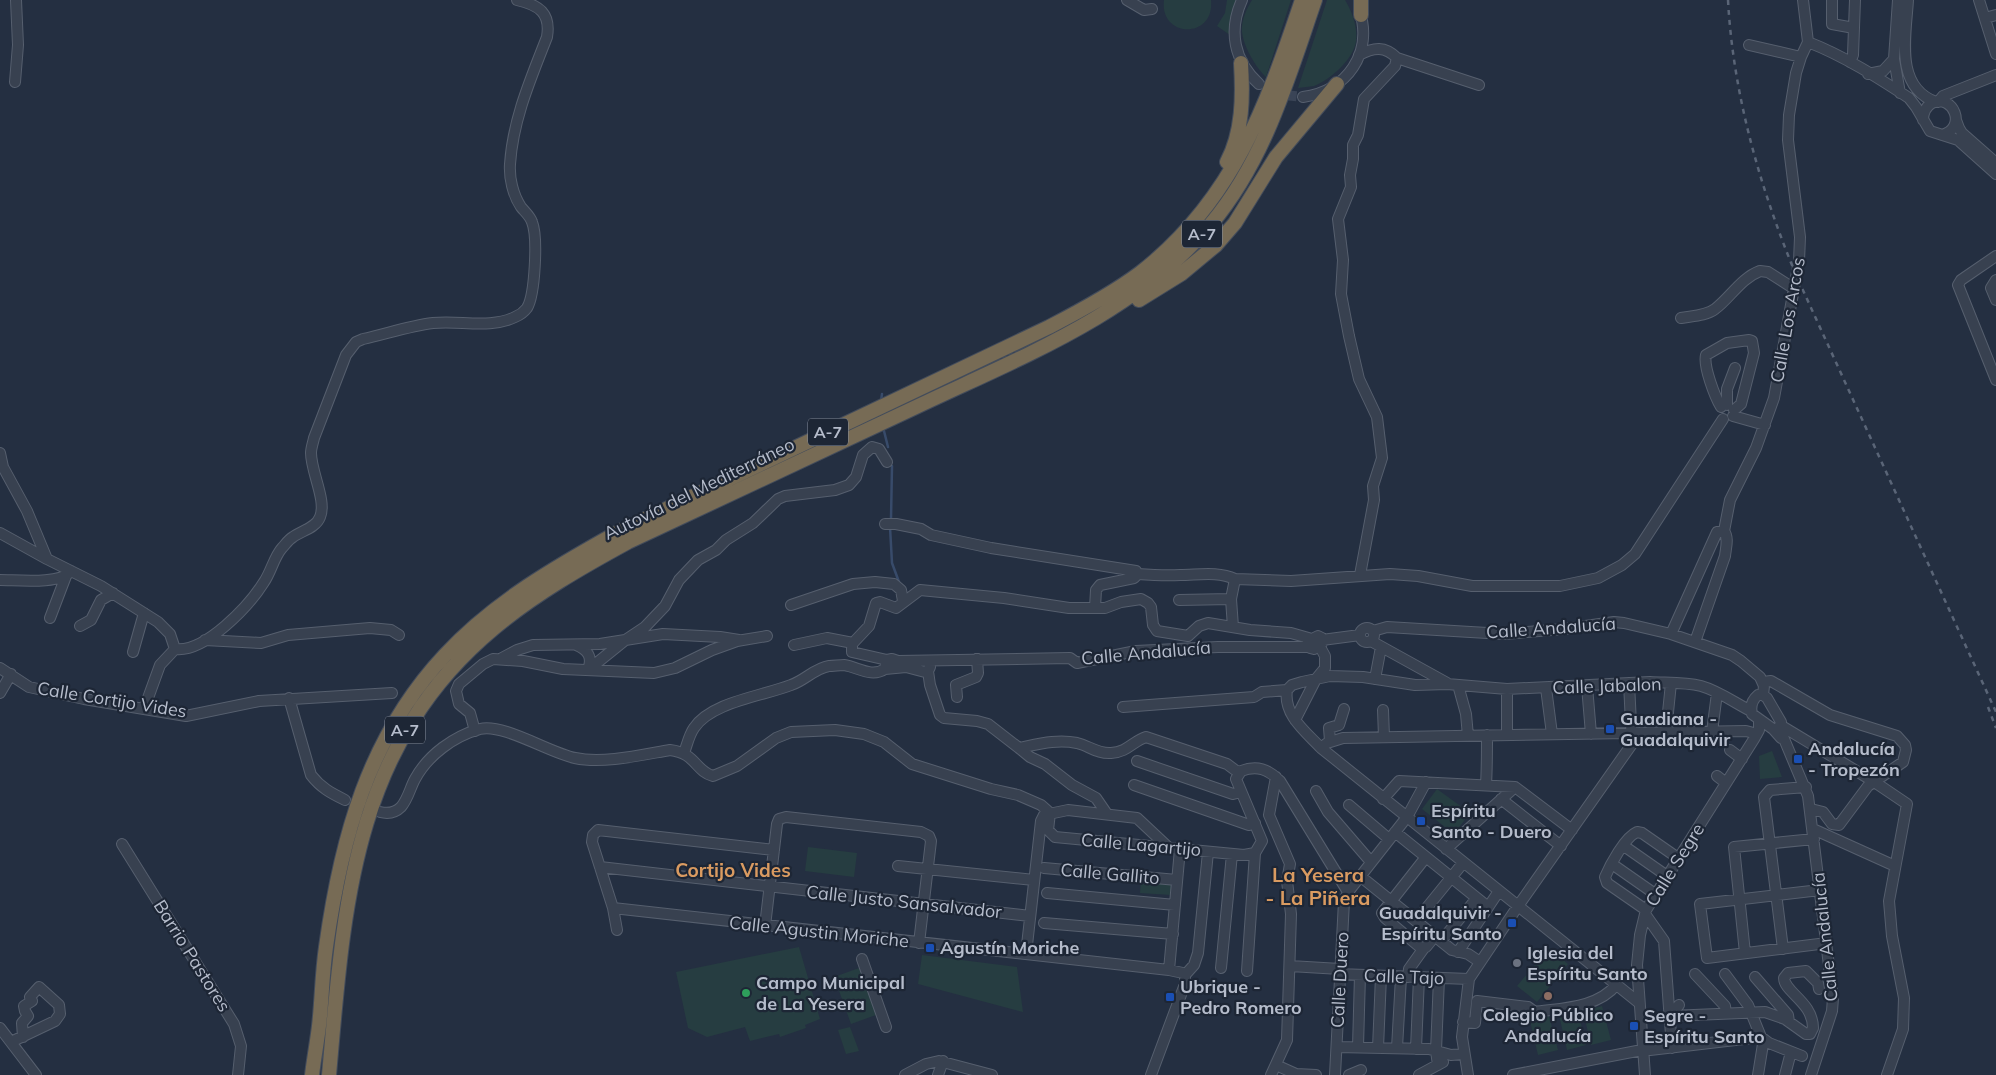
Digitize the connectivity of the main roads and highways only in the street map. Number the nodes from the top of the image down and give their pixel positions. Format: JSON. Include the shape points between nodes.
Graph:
{"nodes":[{"id":1,"x":1302,"y":0,"type":"edge"},
{"id":2,"x":1315,"y":0,"type":"edge"},
{"id":3,"x":1361,"y":0,"type":"edge"},
{"id":4,"x":1361,"y":15,"type":"road end"},
{"id":5,"x":1241,"y":62,"type":"road end"},
{"id":6,"x":1337,"y":84,"type":"road end"},
{"id":7,"x":1140,"y":274,"type":"junction"},
{"id":8,"x":1097,"y":316,"type":"junction"},
{"id":9,"x":680,"y":510,"type":"junction"},
{"id":10,"x":312,"y":1075,"type":"edge"},
{"id":11,"x":329,"y":1075,"type":"edge"}],
"edges":[{"from":1,"to":7,"type":"highway","name":"Autovía del Mediterráneo","number":"A-7","via":[[1264,107],[1236,163],[1194,223]]},
{"from":2,"to":8,"type":"highway","name":"Autovía del Mediterráneo","number":"A-7","via":[[1272,121],[1254,160],[1230,198],[1200,236],[1160,274]]},
{"from":3,"to":4,"type":"highway"},
{"from":5,"to":7,"type":"highway","via":[[1239,127],[1230,157],[1209,192],[1149,258]]},
{"from":6,"to":8,"type":"highway","via":[[1276,157],[1235,223],[1216,245],[1181,274],[1132,304],[1109,315]]},
{"from":7,"to":9,"type":"highway","name":"Autovía del Mediterráneo","number":"A-7","via":[[1079,312]]},
{"from":8,"to":9,"type":"highway","name":"Autovía del Mediterráneo","number":"A-7","via":[[1054,341],[984,374]]},
{"from":9,"to":10,"type":"highway","name":"Autovía del Mediterráneo","number":"A-7","via":[[588,549],[507,600],[446,654],[404,706],[369,772],[344,848],[326,948]]},
{"from":9,"to":11,"type":"highway","name":"Autovía del Mediterráneo","number":"A-7","via":[[511,614],[455,664],[410,722],[371,805],[354,867],[339,959]]}]}
